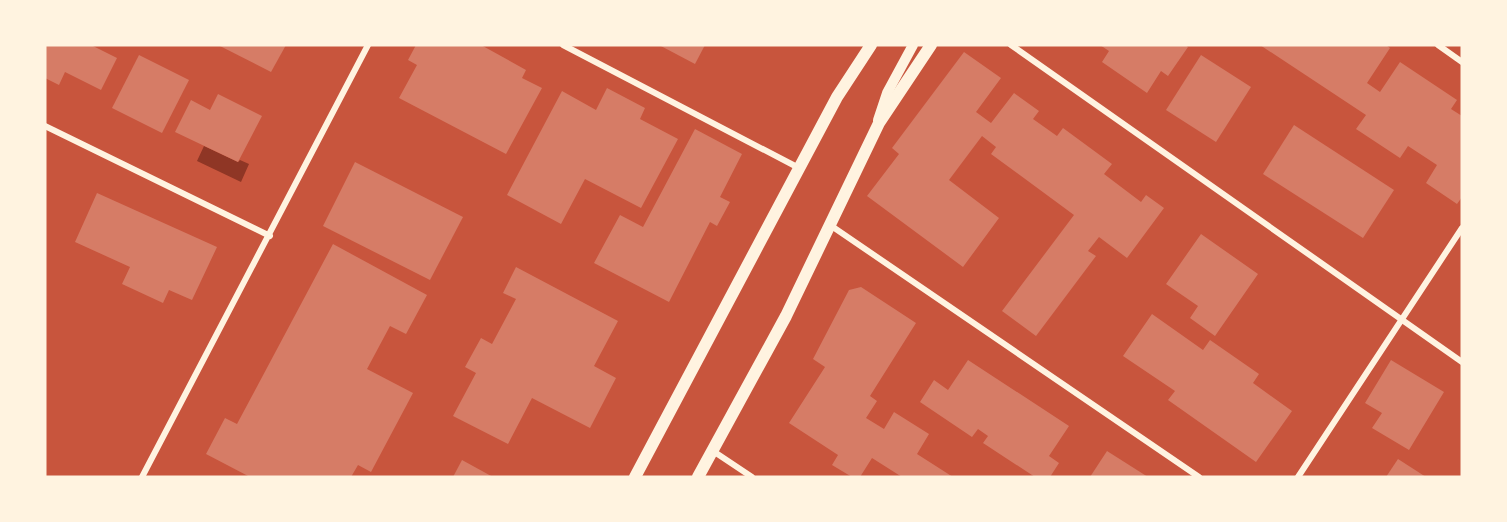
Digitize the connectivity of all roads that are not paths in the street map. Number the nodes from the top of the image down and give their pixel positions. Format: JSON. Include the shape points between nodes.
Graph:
{"nodes":[{"id":1,"x":368,"y":45,"type":"edge"},
{"id":2,"x":563,"y":45,"type":"edge"},
{"id":3,"x":871,"y":45,"type":"edge"},
{"id":4,"x":913,"y":45,"type":"edge"},
{"id":5,"x":931,"y":45,"type":"edge"},
{"id":6,"x":1011,"y":45,"type":"edge"},
{"id":7,"x":1438,"y":45,"type":"edge"},
{"id":8,"x":1462,"y":62,"type":"edge"},
{"id":9,"x":45,"y":126,"type":"edge"},
{"id":10,"x":870,"y":143,"type":"junction"},
{"id":11,"x":799,"y":168,"type":"junction"},
{"id":12,"x":830,"y":225,"type":"junction"},
{"id":13,"x":1462,"y":228,"type":"edge"},
{"id":14,"x":270,"y":236,"type":"junction"},
{"id":15,"x":1400,"y":321,"type":"junction"},
{"id":16,"x":1462,"y":362,"type":"edge"},
{"id":17,"x":713,"y":450,"type":"junction"},
{"id":18,"x":142,"y":477,"type":"edge"},
{"id":19,"x":635,"y":477,"type":"edge"},
{"id":20,"x":699,"y":477,"type":"edge"},
{"id":21,"x":752,"y":477,"type":"edge"},
{"id":22,"x":1199,"y":477,"type":"edge"},
{"id":23,"x":1298,"y":477,"type":"edge"}],
"edges":[{"from":1,"to":14,"type":"street"},
{"from":2,"to":11,"type":"street"},
{"from":3,"to":11,"type":"main road","via":[[837,97]]},
{"from":4,"to":10,"type":"street","via":[[887,93]]},
{"from":5,"to":10,"type":"main road"},
{"from":6,"to":15,"type":"street"},
{"from":7,"to":8,"type":"street"},
{"from":9,"to":14,"type":"street"},
{"from":10,"to":12,"type":"main road"},
{"from":11,"to":19,"type":"main road"},
{"from":12,"to":17,"type":"main road"},
{"from":12,"to":22,"type":"street"},
{"from":13,"to":15,"type":"street"},
{"from":14,"to":18,"type":"street"},
{"from":15,"to":16,"type":"street"},
{"from":15,"to":23,"type":"street"},
{"from":17,"to":20,"type":"main road"},
{"from":17,"to":21,"type":"street"}]}
